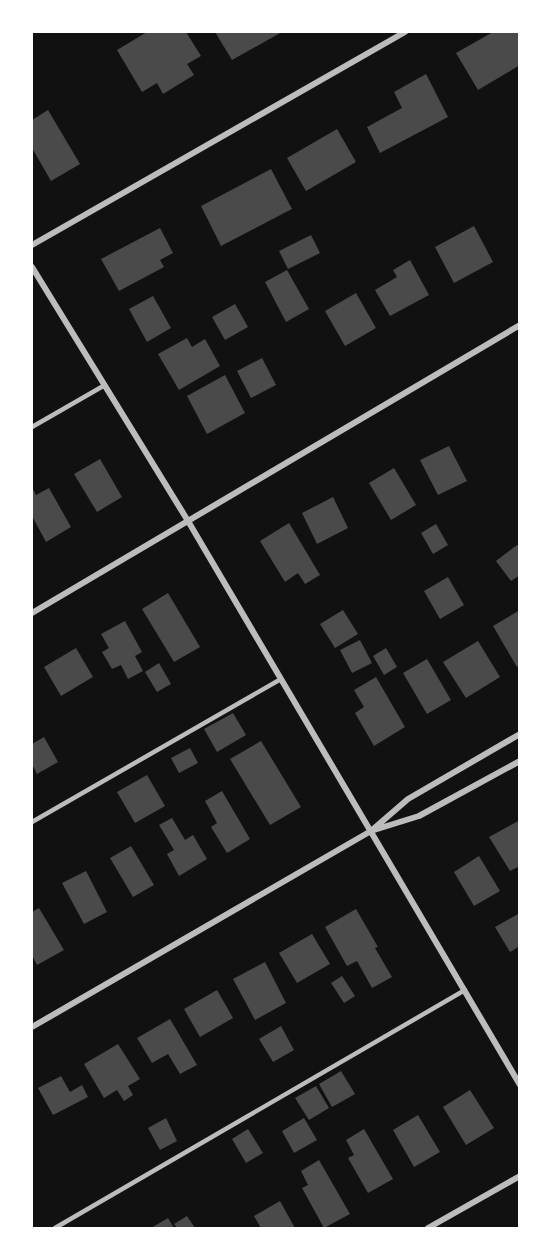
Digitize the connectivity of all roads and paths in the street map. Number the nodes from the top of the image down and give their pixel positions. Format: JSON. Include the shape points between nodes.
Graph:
{"nodes":[{"id":1,"x":405,"y":32,"type":"edge"},
{"id":2,"x":32,"y":245,"type":"edge"},
{"id":3,"x":32,"y":267,"type":"edge"},
{"id":4,"x":519,"y":325,"type":"edge"},
{"id":5,"x":105,"y":385,"type":"junction"},
{"id":6,"x":32,"y":427,"type":"edge"},
{"id":7,"x":188,"y":521,"type":"junction"},
{"id":8,"x":32,"y":613,"type":"edge"},
{"id":9,"x":281,"y":678,"type":"junction"},
{"id":10,"x":519,"y":734,"type":"edge"},
{"id":11,"x":519,"y":761,"type":"edge"},
{"id":12,"x":32,"y":822,"type":"edge"},
{"id":13,"x":371,"y":831,"type":"junction"},
{"id":14,"x":465,"y":990,"type":"junction"},
{"id":15,"x":32,"y":1027,"type":"edge"},
{"id":16,"x":519,"y":1085,"type":"edge"},
{"id":17,"x":519,"y":1176,"type":"edge"},
{"id":18,"x":55,"y":1228,"type":"edge"},
{"id":19,"x":428,"y":1228,"type":"edge"}],
"edges":[{"from":1,"to":2,"type":"street"},
{"from":3,"to":5,"type":"street"},
{"from":4,"to":7,"type":"street"},
{"from":5,"to":6,"type":"lane"},
{"from":5,"to":7,"type":"street"},
{"from":7,"to":8,"type":"street"},
{"from":7,"to":9,"type":"street"},
{"from":9,"to":12,"type":"lane"},
{"from":9,"to":13,"type":"street"},
{"from":10,"to":13,"type":"street","via":[[408,799]]},
{"from":11,"to":13,"type":"street","via":[[419,816]]},
{"from":13,"to":14,"type":"street"},
{"from":13,"to":15,"type":"street"},
{"from":14,"to":16,"type":"street"},
{"from":14,"to":18,"type":"lane"},
{"from":17,"to":19,"type":"street"}]}
